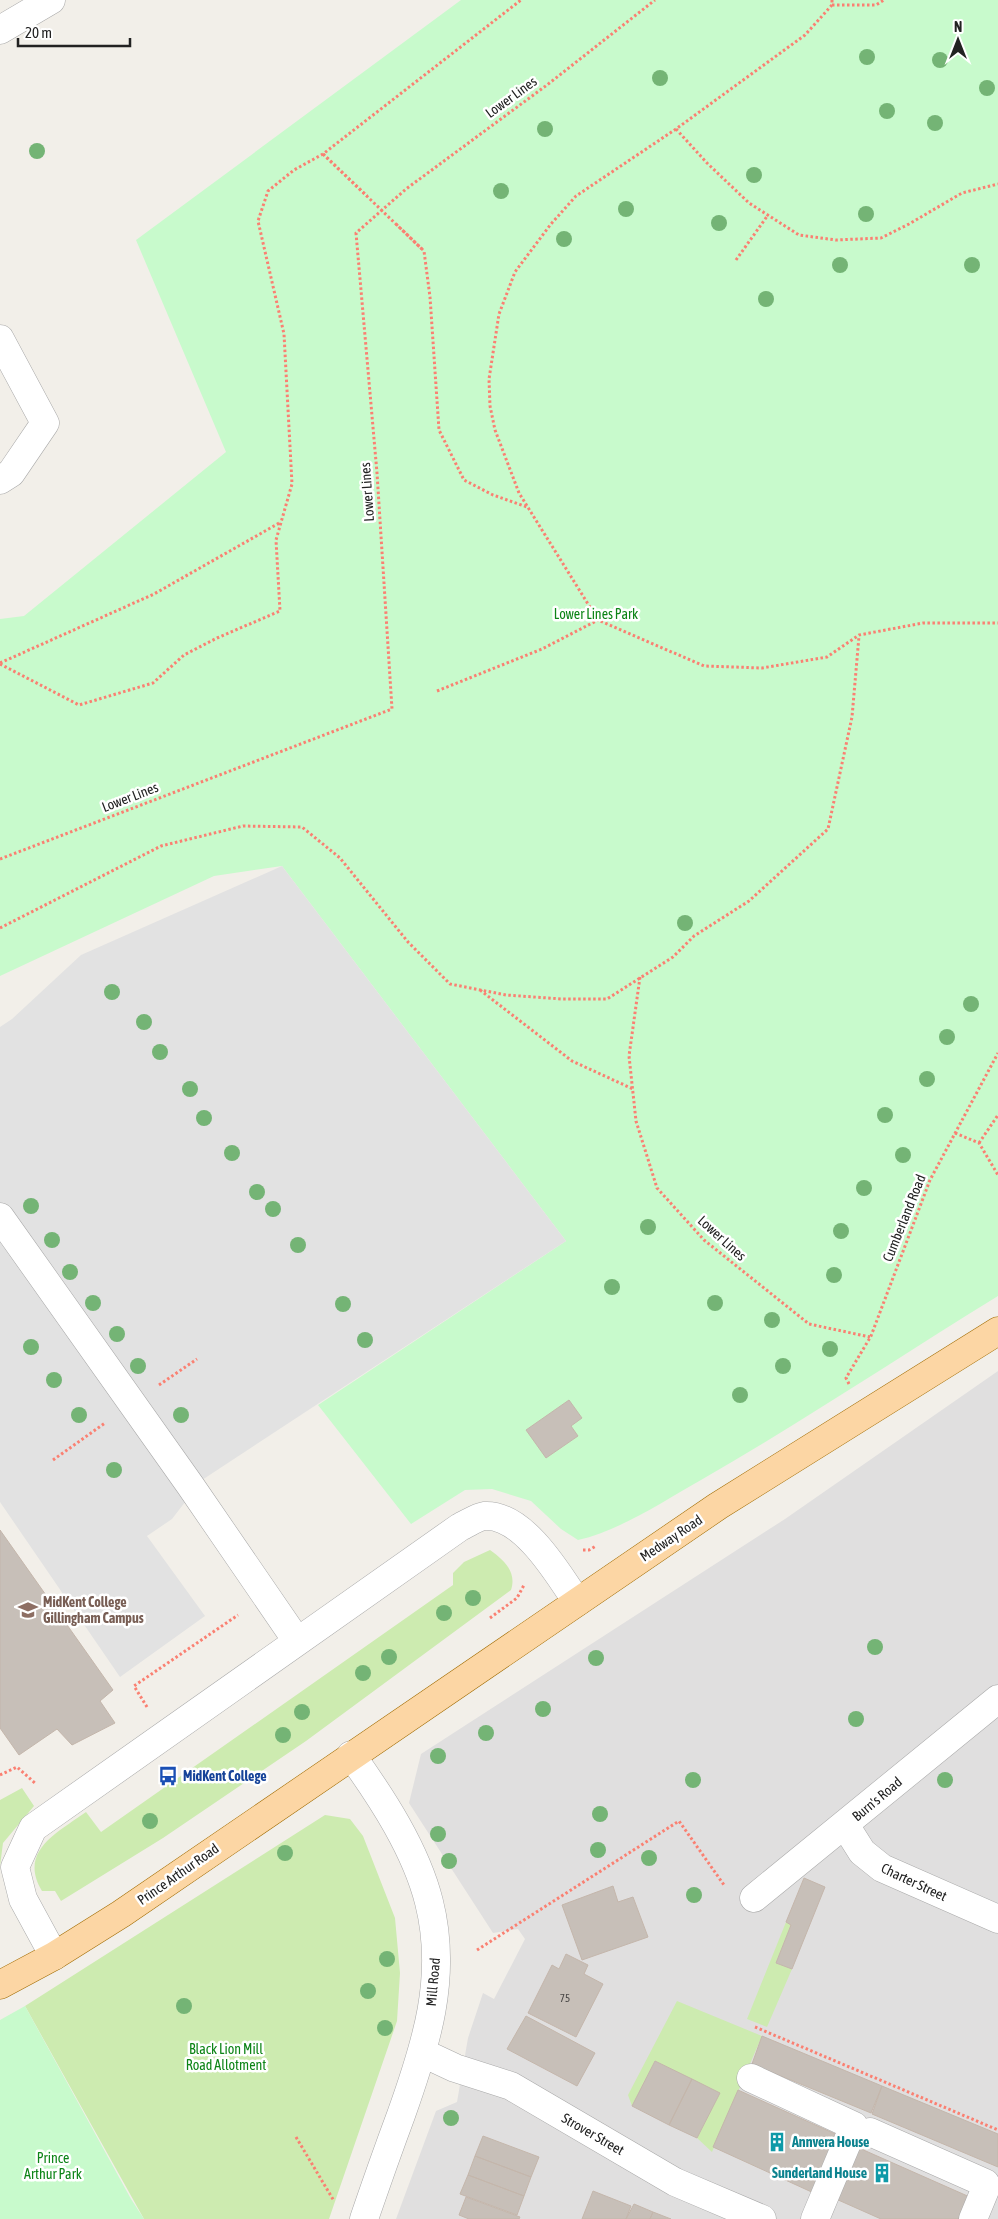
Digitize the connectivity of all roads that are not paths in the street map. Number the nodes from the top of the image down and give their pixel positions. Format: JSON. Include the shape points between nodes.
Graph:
{"nodes":[{"id":1,"x":51,"y":0,"type":"edge"},
{"id":2,"x":0,"y":30,"type":"edge"},
{"id":3,"x":0,"y":339,"type":"edge"},
{"id":4,"x":0,"y":480,"type":"edge"},
{"id":5,"x":0,"y":1217,"type":"edge"},
{"id":6,"x":998,"y":1331,"type":"edge"},
{"id":7,"x":577,"y":1602,"type":"junction"},
{"id":8,"x":297,"y":1642,"type":"junction"},
{"id":9,"x":998,"y":1699,"type":"edge"},
{"id":10,"x":352,"y":1755,"type":"junction"},
{"id":11,"x":845,"y":1825,"type":"junction"},
{"id":12,"x":754,"y":1898,"type":"road end"},
{"id":13,"x":998,"y":1919,"type":"edge"},
{"id":14,"x":54,"y":1956,"type":"junction"},
{"id":15,"x":0,"y":1986,"type":"edge"},
{"id":16,"x":423,"y":2053,"type":"junction"},
{"id":17,"x":750,"y":2078,"type":"dead end"},
{"id":18,"x":870,"y":2132,"type":"dead end"},
{"id":19,"x":364,"y":2219,"type":"edge"},
{"id":20,"x":762,"y":2219,"type":"edge"},
{"id":21,"x":815,"y":2219,"type":"edge"},
{"id":22,"x":973,"y":2219,"type":"edge"}],
"edges":[{"from":1,"to":2,"type":"street"},
{"from":3,"to":4,"type":"street","via":[[45,423],[11,473]]},
{"from":5,"to":8,"type":"street"},
{"from":6,"to":7,"type":"main road","name":"Medway Road","via":[[718,1506]]},
{"from":7,"to":8,"type":"street","via":[[543,1551],[523,1532],[506,1520],[484,1516],[460,1527]]},
{"from":7,"to":10,"type":"main road","name":"Medway Road"},
{"from":8,"to":14,"type":"street","via":[[33,1828],[15,1867],[23,1899]]},
{"from":9,"to":11,"type":"street","name":"Burn's Road"},
{"from":10,"to":14,"type":"main road","name":"Prince Arthur Road","via":[[121,1914]]},
{"from":10,"to":16,"type":"street","name":"Mill Road","via":[[387,1808],[429,1902],[436,1955],[436,1989]]},
{"from":11,"to":12,"type":"street","name":"Burn's Road"},
{"from":11,"to":13,"type":"street","name":"Charter Street","via":[[862,1852],[882,1868]]},
{"from":14,"to":15,"type":"main road","name":"Prince Arthur Road"},
{"from":16,"to":19,"type":"street","name":"Mill Road"},
{"from":16,"to":20,"type":"street","name":"Strover Street","via":[[455,2068],[511,2086],[675,2182]]},
{"from":17,"to":21,"type":"street","via":[[854,2126]]},
{"from":18,"to":22,"type":"street","via":[[985,2183]]}]}
